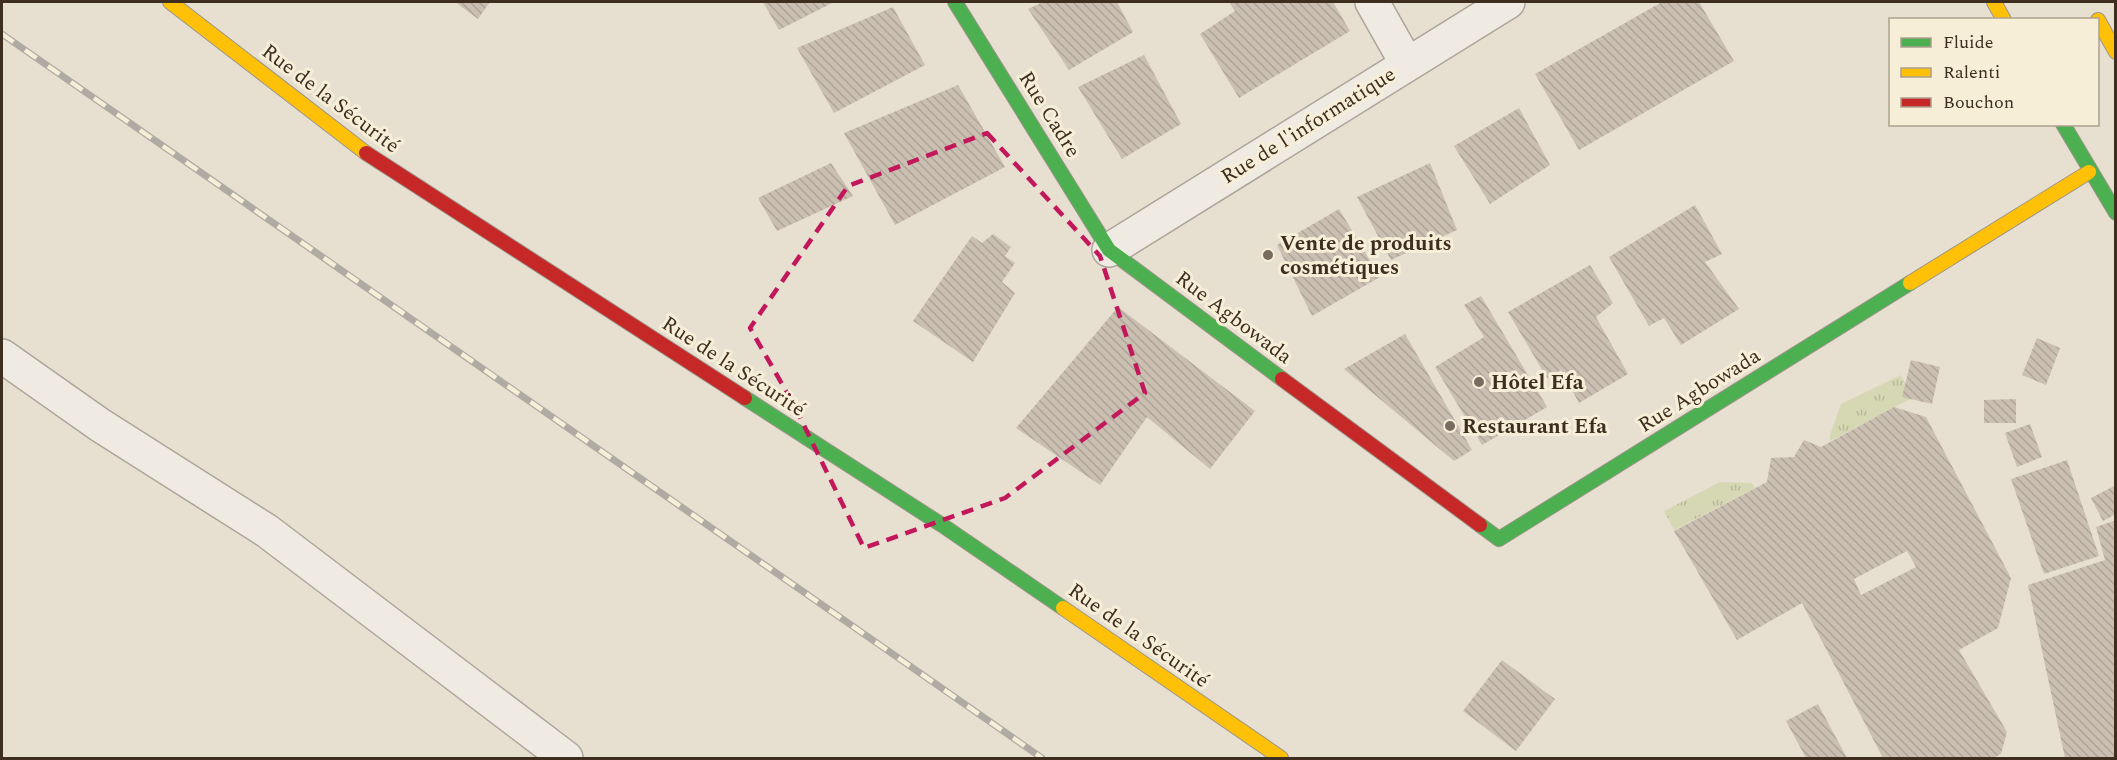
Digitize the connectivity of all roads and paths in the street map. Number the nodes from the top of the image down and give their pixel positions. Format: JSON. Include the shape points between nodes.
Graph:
{"nodes":[{"id":1,"x":170,"y":2,"type":"edge"},
{"id":2,"x":955,"y":2,"type":"edge"},
{"id":3,"x":1372,"y":2,"type":"edge"},
{"id":4,"x":1508,"y":2,"type":"edge"},
{"id":5,"x":1994,"y":2,"type":"edge"},
{"id":6,"x":2003,"y":18,"type":"edge"},
{"id":7,"x":2099,"y":24,"type":"edge"},
{"id":8,"x":2115,"y":52,"type":"edge"},
{"id":9,"x":1407,"y":64,"type":"junction"},
{"id":10,"x":2064,"y":126,"type":"edge"},
{"id":11,"x":2089,"y":172,"type":"junction"},
{"id":12,"x":2115,"y":213,"type":"edge"},
{"id":13,"x":1109,"y":250,"type":"junction"},
{"id":14,"x":2,"y":356,"type":"edge"},
{"id":15,"x":566,"y":759,"type":"edge"},
{"id":16,"x":1281,"y":759,"type":"edge"}],
"edges":[{"from":1,"to":16,"type":"main road","name":"Rue de la Sécurité","via":[[373,158],[942,525]]},
{"from":2,"to":13,"type":"main road","name":"Rue Cadre"},
{"from":3,"to":9,"type":"street"},
{"from":4,"to":9,"type":"street","name":"Rue de l'informatique"},
{"from":5,"to":6,"type":"main road"},
{"from":7,"to":8,"type":"main road"},
{"from":9,"to":13,"type":"street","name":"Rue de l'informatique"},
{"from":10,"to":11,"type":"main road"},
{"from":11,"to":12,"type":"main road"},
{"from":11,"to":13,"type":"main road","name":"Rue Agbowada","via":[[1499,539]]},
{"from":14,"to":15,"type":"street","via":[[100,425],[267,531]]}]}
